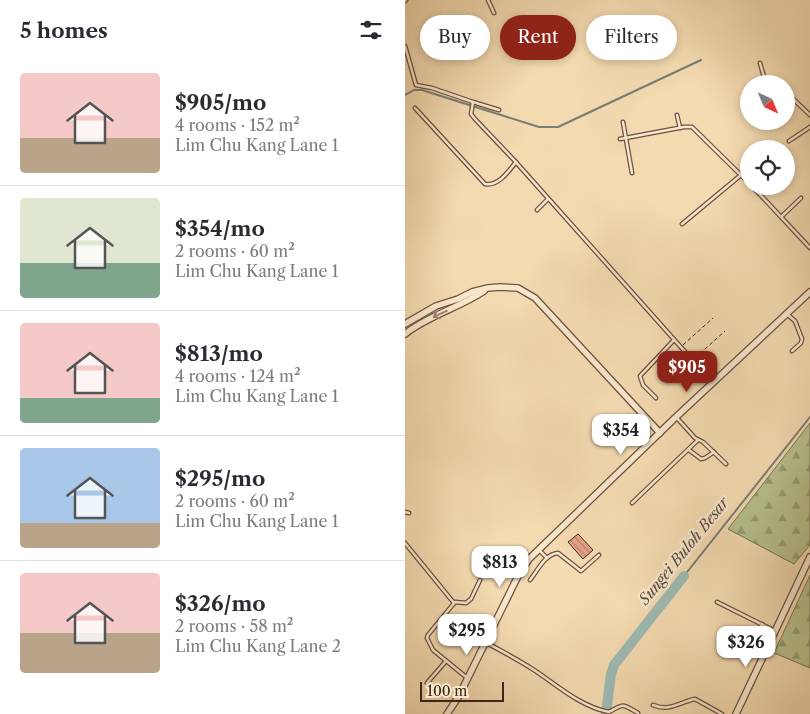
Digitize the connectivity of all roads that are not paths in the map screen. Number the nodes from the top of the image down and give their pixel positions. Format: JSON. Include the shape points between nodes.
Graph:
{"nodes":[{"id":1,"x":488,"y":0,"type":"edge"},
{"id":2,"x":494,"y":13,"type":"dead end"},
{"id":3,"x":405,"y":46,"type":"edge"},
{"id":4,"x":760,"y":63,"type":"dead end"},
{"id":5,"x":763,"y":75,"type":"edge"},
{"id":6,"x":795,"y":101,"type":"edge"},
{"id":7,"x":473,"y":103,"type":"junction"},
{"id":8,"x":415,"y":108,"type":"dead end"},
{"id":9,"x":499,"y":110,"type":"dead end"},
{"id":10,"x":677,"y":115,"type":"dead end"},
{"id":11,"x":810,"y":115,"type":"edge"},
{"id":12,"x":623,"y":122,"type":"dead end"},
{"id":13,"x":810,"y":127,"type":"edge"},
{"id":14,"x":680,"y":128,"type":"junction"},
{"id":15,"x":626,"y":138,"type":"junction"},
{"id":16,"x":620,"y":139,"type":"dead end"},
{"id":17,"x":790,"y":140,"type":"edge"},
{"id":18,"x":516,"y":162,"type":"junction"},
{"id":19,"x":632,"y":173,"type":"dead end"},
{"id":20,"x":740,"y":174,"type":"edge"},
{"id":21,"x":740,"y":176,"type":"edge"},
{"id":22,"x":760,"y":195,"type":"edge"},
{"id":23,"x":801,"y":198,"type":"dead end"},
{"id":24,"x":548,"y":199,"type":"junction"},
{"id":25,"x":537,"y":210,"type":"dead end"},
{"id":26,"x":781,"y":217,"type":"junction"},
{"id":27,"x":682,"y":224,"type":"dead end"},
{"id":28,"x":810,"y":248,"type":"edge"},
{"id":29,"x":488,"y":288,"type":"junction"},
{"id":30,"x":810,"y":292,"type":"edge"},
{"id":31,"x":787,"y":314,"type":"junction"},
{"id":32,"x":405,"y":324,"type":"edge"},
{"id":33,"x":405,"y":334,"type":"edge"},
{"id":34,"x":674,"y":340,"type":"junction"},
{"id":35,"x":792,"y":351,"type":"dead end"},
{"id":36,"x":713,"y":383,"type":"junction"},
{"id":37,"x":656,"y":398,"type":"dead end"},
{"id":38,"x":676,"y":418,"type":"junction"},
{"id":39,"x":660,"y":433,"type":"junction"},
{"id":40,"x":698,"y":440,"type":"junction"},
{"id":41,"x":689,"y":450,"type":"junction"},
{"id":42,"x":714,"y":452,"type":"junction"},
{"id":43,"x":726,"y":464,"type":"dead end"},
{"id":44,"x":632,"y":503,"type":"dead end"},
{"id":45,"x":405,"y":543,"type":"edge"},
{"id":46,"x":538,"y":550,"type":"junction"},
{"id":47,"x":599,"y":555,"type":"dead end"},
{"id":48,"x":810,"y":557,"type":"edge"},
{"id":49,"x":547,"y":558,"type":"junction"},
{"id":50,"x":480,"y":580,"type":"dead end"},
{"id":51,"x":531,"y":580,"type":"dead end"},
{"id":52,"x":717,"y":602,"type":"dead end"},
{"id":53,"x":454,"y":603,"type":"junction"},
{"id":54,"x":762,"y":624,"type":"junction"},
{"id":55,"x":775,"y":630,"type":"junction"},
{"id":56,"x":485,"y":642,"type":"junction"},
{"id":57,"x":747,"y":659,"type":"dead end"},
{"id":58,"x":446,"y":662,"type":"junction"},
{"id":59,"x":468,"y":678,"type":"junction"},
{"id":60,"x":427,"y":683,"type":"dead end"},
{"id":61,"x":653,"y":705,"type":"dead end"},
{"id":62,"x":638,"y":713,"type":"edge"},
{"id":63,"x":447,"y":714,"type":"edge"},
{"id":64,"x":722,"y":714,"type":"edge"},
{"id":65,"x":736,"y":714,"type":"edge"}],
"edges":[{"from":1,"to":2,"type":"lane"},
{"from":3,"to":7,"type":"lane","via":[[416,85]]},
{"from":4,"to":5,"type":"lane"},
{"from":6,"to":11,"type":"lane"},
{"from":7,"to":9,"type":"lane"},
{"from":7,"to":18,"type":"lane","via":[[471,114]]},
{"from":8,"to":18,"type":"lane","via":[[485,184],[499,181]]},
{"from":10,"to":14,"type":"lane"},
{"from":12,"to":15,"type":"lane"},
{"from":13,"to":17,"type":"lane"},
{"from":14,"to":15,"type":"lane"},
{"from":14,"to":20,"type":"lane","via":[[692,127]]},
{"from":15,"to":16,"type":"lane"},
{"from":15,"to":19,"type":"lane"},
{"from":18,"to":24,"type":"lane"},
{"from":21,"to":27,"type":"lane"},
{"from":22,"to":26,"type":"lane"},
{"from":23,"to":26,"type":"lane"},
{"from":24,"to":25,"type":"lane"},
{"from":24,"to":34,"type":"lane"},
{"from":26,"to":28,"type":"lane"},
{"from":29,"to":32,"type":"street","via":[[436,306]]},
{"from":29,"to":33,"type":"street","one_way":true},
{"from":29,"to":39,"type":"street","via":[[518,288],[535,298]]},
{"from":30,"to":31,"type":"street"},
{"from":31,"to":35,"type":"lane","via":[[795,321],[803,339]]},
{"from":31,"to":36,"type":"street"},
{"from":34,"to":36,"type":"lane"},
{"from":34,"to":37,"type":"lane","via":[[640,376],[643,385]]},
{"from":36,"to":38,"type":"street"},
{"from":38,"to":39,"type":"street"},
{"from":38,"to":40,"type":"lane"},
{"from":39,"to":46,"type":"street"},
{"from":40,"to":41,"type":"lane"},
{"from":40,"to":42,"type":"lane"},
{"from":41,"to":42,"type":"lane","via":[[704,459]]},
{"from":41,"to":44,"type":"lane"},
{"from":42,"to":43,"type":"lane"},
{"from":45,"to":53,"type":"lane"},
{"from":46,"to":49,"type":"lane"},
{"from":46,"to":56,"type":"street","via":[[518,576]]},
{"from":47,"to":49,"type":"lane","via":[[581,571],[558,553]]},
{"from":48,"to":55,"type":"street"},
{"from":49,"to":51,"type":"lane"},
{"from":50,"to":53,"type":"lane","via":[[467,603]]},
{"from":52,"to":54,"type":"lane"},
{"from":53,"to":58,"type":"lane","via":[[427,638],[433,650]]},
{"from":54,"to":55,"type":"lane"},
{"from":54,"to":57,"type":"lane"},
{"from":55,"to":65,"type":"street"},
{"from":56,"to":59,"type":"street"},
{"from":56,"to":62,"type":"lane","via":[[587,704],[609,712],[621,705]]},
{"from":58,"to":59,"type":"lane"},
{"from":58,"to":60,"type":"lane"},
{"from":59,"to":63,"type":"street"},
{"from":61,"to":64,"type":"lane","via":[[674,707],[695,699]]}]}
